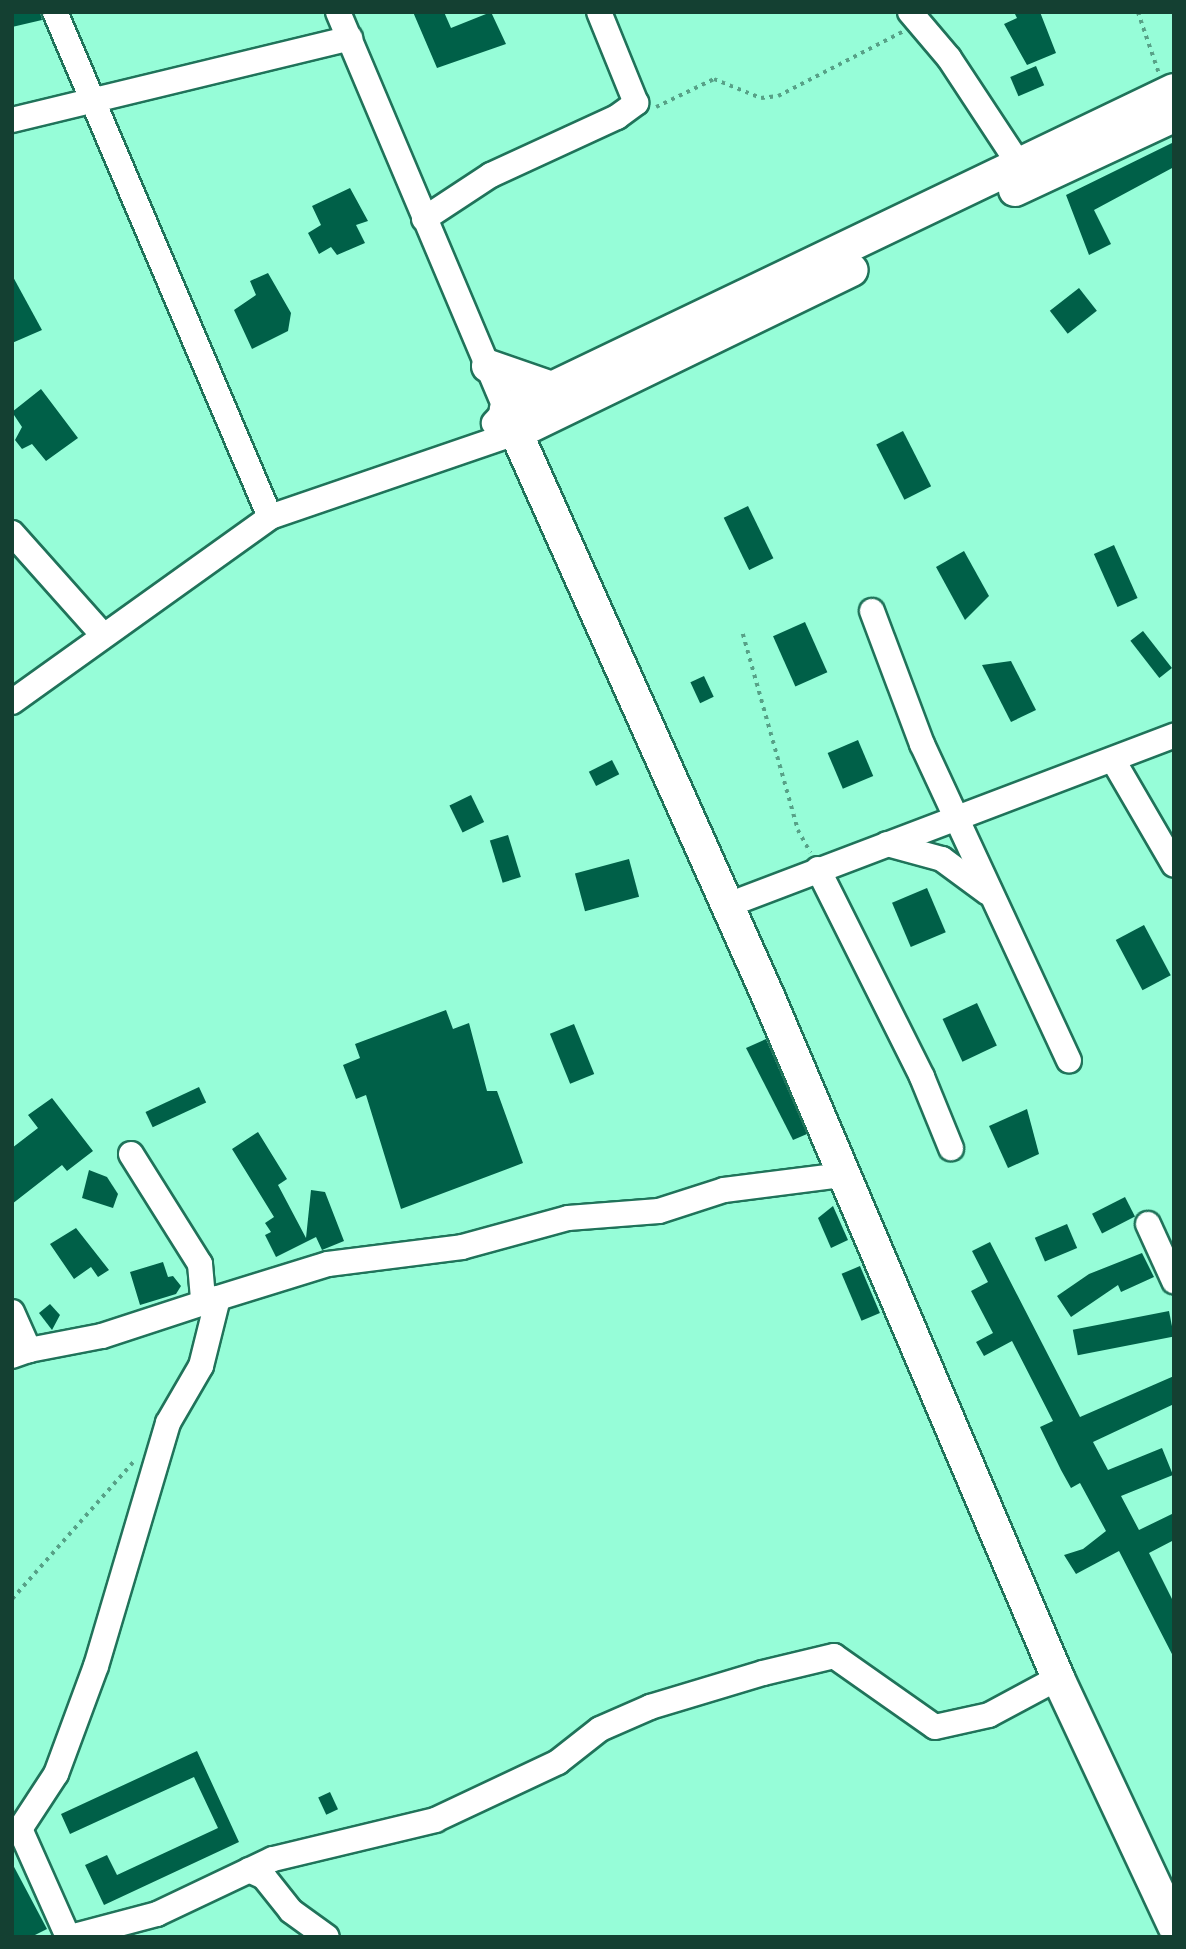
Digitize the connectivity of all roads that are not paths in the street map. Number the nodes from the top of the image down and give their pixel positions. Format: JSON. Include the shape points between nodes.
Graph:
{"nodes":[{"id":1,"x":55,"y":12,"type":"edge"},
{"id":2,"x":338,"y":12,"type":"edge"},
{"id":3,"x":599,"y":12,"type":"edge"},
{"id":4,"x":915,"y":18,"type":"edge"},
{"id":5,"x":350,"y":38,"type":"junction"},
{"id":6,"x":1171,"y":100,"type":"edge"},
{"id":7,"x":94,"y":102,"type":"junction"},
{"id":8,"x":12,"y":120,"type":"edge"},
{"id":9,"x":1019,"y":164,"type":"junction"},
{"id":10,"x":424,"y":219,"type":"junction"},
{"id":11,"x":910,"y":229,"type":"junction"},
{"id":12,"x":488,"y":366,"type":"junction"},
{"id":13,"x":557,"y":400,"type":"junction"},
{"id":14,"x":511,"y":422,"type":"junction"},
{"id":15,"x":533,"y":470,"type":"junction"},
{"id":16,"x":270,"y":517,"type":"junction"},
{"id":17,"x":12,"y":533,"type":"edge"},
{"id":18,"x":872,"y":611,"type":"dead end"},
{"id":19,"x":103,"y":635,"type":"junction"},
{"id":20,"x":12,"y":702,"type":"edge"},
{"id":21,"x":1174,"y":736,"type":"edge"},
{"id":22,"x":1113,"y":760,"type":"junction"},
{"id":23,"x":960,"y":816,"type":"junction"},
{"id":24,"x":887,"y":844,"type":"junction"},
{"id":25,"x":1174,"y":865,"type":"edge"},
{"id":26,"x":818,"y":868,"type":"junction"},
{"id":27,"x":991,"y":895,"type":"junction"},
{"id":28,"x":727,"y":905,"type":"junction"},
{"id":29,"x":1069,"y":1061,"type":"dead end"},
{"id":30,"x":951,"y":1148,"type":"dead end"},
{"id":31,"x":131,"y":1154,"type":"dead end"},
{"id":32,"x":843,"y":1175,"type":"junction"},
{"id":33,"x":1148,"y":1224,"type":"dead end"},
{"id":34,"x":1174,"y":1281,"type":"edge"},
{"id":35,"x":210,"y":1299,"type":"junction"},
{"id":36,"x":12,"y":1312,"type":"edge"},
{"id":37,"x":21,"y":1353,"type":"edge"},
{"id":38,"x":1058,"y":1678,"type":"junction"},
{"id":39,"x":250,"y":1870,"type":"junction"},
{"id":40,"x":1174,"y":1926,"type":"edge"},
{"id":41,"x":69,"y":1937,"type":"edge"},
{"id":42,"x":327,"y":1937,"type":"edge"}],
"edges":[{"from":1,"to":7,"type":"street"},
{"from":2,"to":5,"type":"street"},
{"from":3,"to":10,"type":"street","via":[[638,96],[636,103],[617,117],[491,175]]},
{"from":4,"to":9,"type":"street"},
{"from":5,"to":7,"type":"street"},
{"from":5,"to":10,"type":"street"},
{"from":6,"to":9,"type":"main road"},
{"from":6,"to":11,"type":"main road"},
{"from":7,"to":8,"type":"street"},
{"from":7,"to":16,"type":"street"},
{"from":9,"to":11,"type":"main road"},
{"from":10,"to":12,"type":"street"},
{"from":11,"to":13,"type":"main road"},
{"from":12,"to":13,"type":"main road"},
{"from":12,"to":14,"type":"street"},
{"from":13,"to":14,"type":"main road"},
{"from":13,"to":15,"type":"main road"},
{"from":14,"to":15,"type":"main road"},
{"from":14,"to":16,"type":"street","via":[[470,449]]},
{"from":15,"to":28,"type":"main road"},
{"from":16,"to":19,"type":"street"},
{"from":17,"to":19,"type":"street"},
{"from":18,"to":23,"type":"street","via":[[922,744]]},
{"from":19,"to":20,"type":"street"},
{"from":21,"to":22,"type":"street"},
{"from":22,"to":23,"type":"street"},
{"from":22,"to":25,"type":"street"},
{"from":23,"to":24,"type":"street"},
{"from":23,"to":27,"type":"street"},
{"from":24,"to":26,"type":"street"},
{"from":24,"to":27,"type":"street","via":[[942,859]]},
{"from":26,"to":28,"type":"street"},
{"from":26,"to":30,"type":"street","via":[[922,1077]]},
{"from":27,"to":29,"type":"street"},
{"from":28,"to":32,"type":"main road"},
{"from":31,"to":35,"type":"street","via":[[200,1264]]},
{"from":32,"to":35,"type":"street","via":[[724,1190],[659,1211],[568,1218],[462,1247],[328,1264]]},
{"from":32,"to":38,"type":"main road"},
{"from":33,"to":34,"type":"street"},
{"from":35,"to":37,"type":"street","via":[[102,1336]]},
{"from":35,"to":41,"type":"street","via":[[201,1366],[168,1423],[137,1540],[92,1678],[56,1774],[20,1829]]},
{"from":36,"to":37,"type":"street"},
{"from":38,"to":39,"type":"street","via":[[989,1715],[935,1727],[834,1656],[816,1659],[650,1707],[600,1729],[558,1762],[435,1820],[273,1859]]},
{"from":38,"to":40,"type":"main road"},
{"from":39,"to":41,"type":"street","via":[[157,1914]]},
{"from":39,"to":42,"type":"street","via":[[264,1877],[291,1911]]}]}
